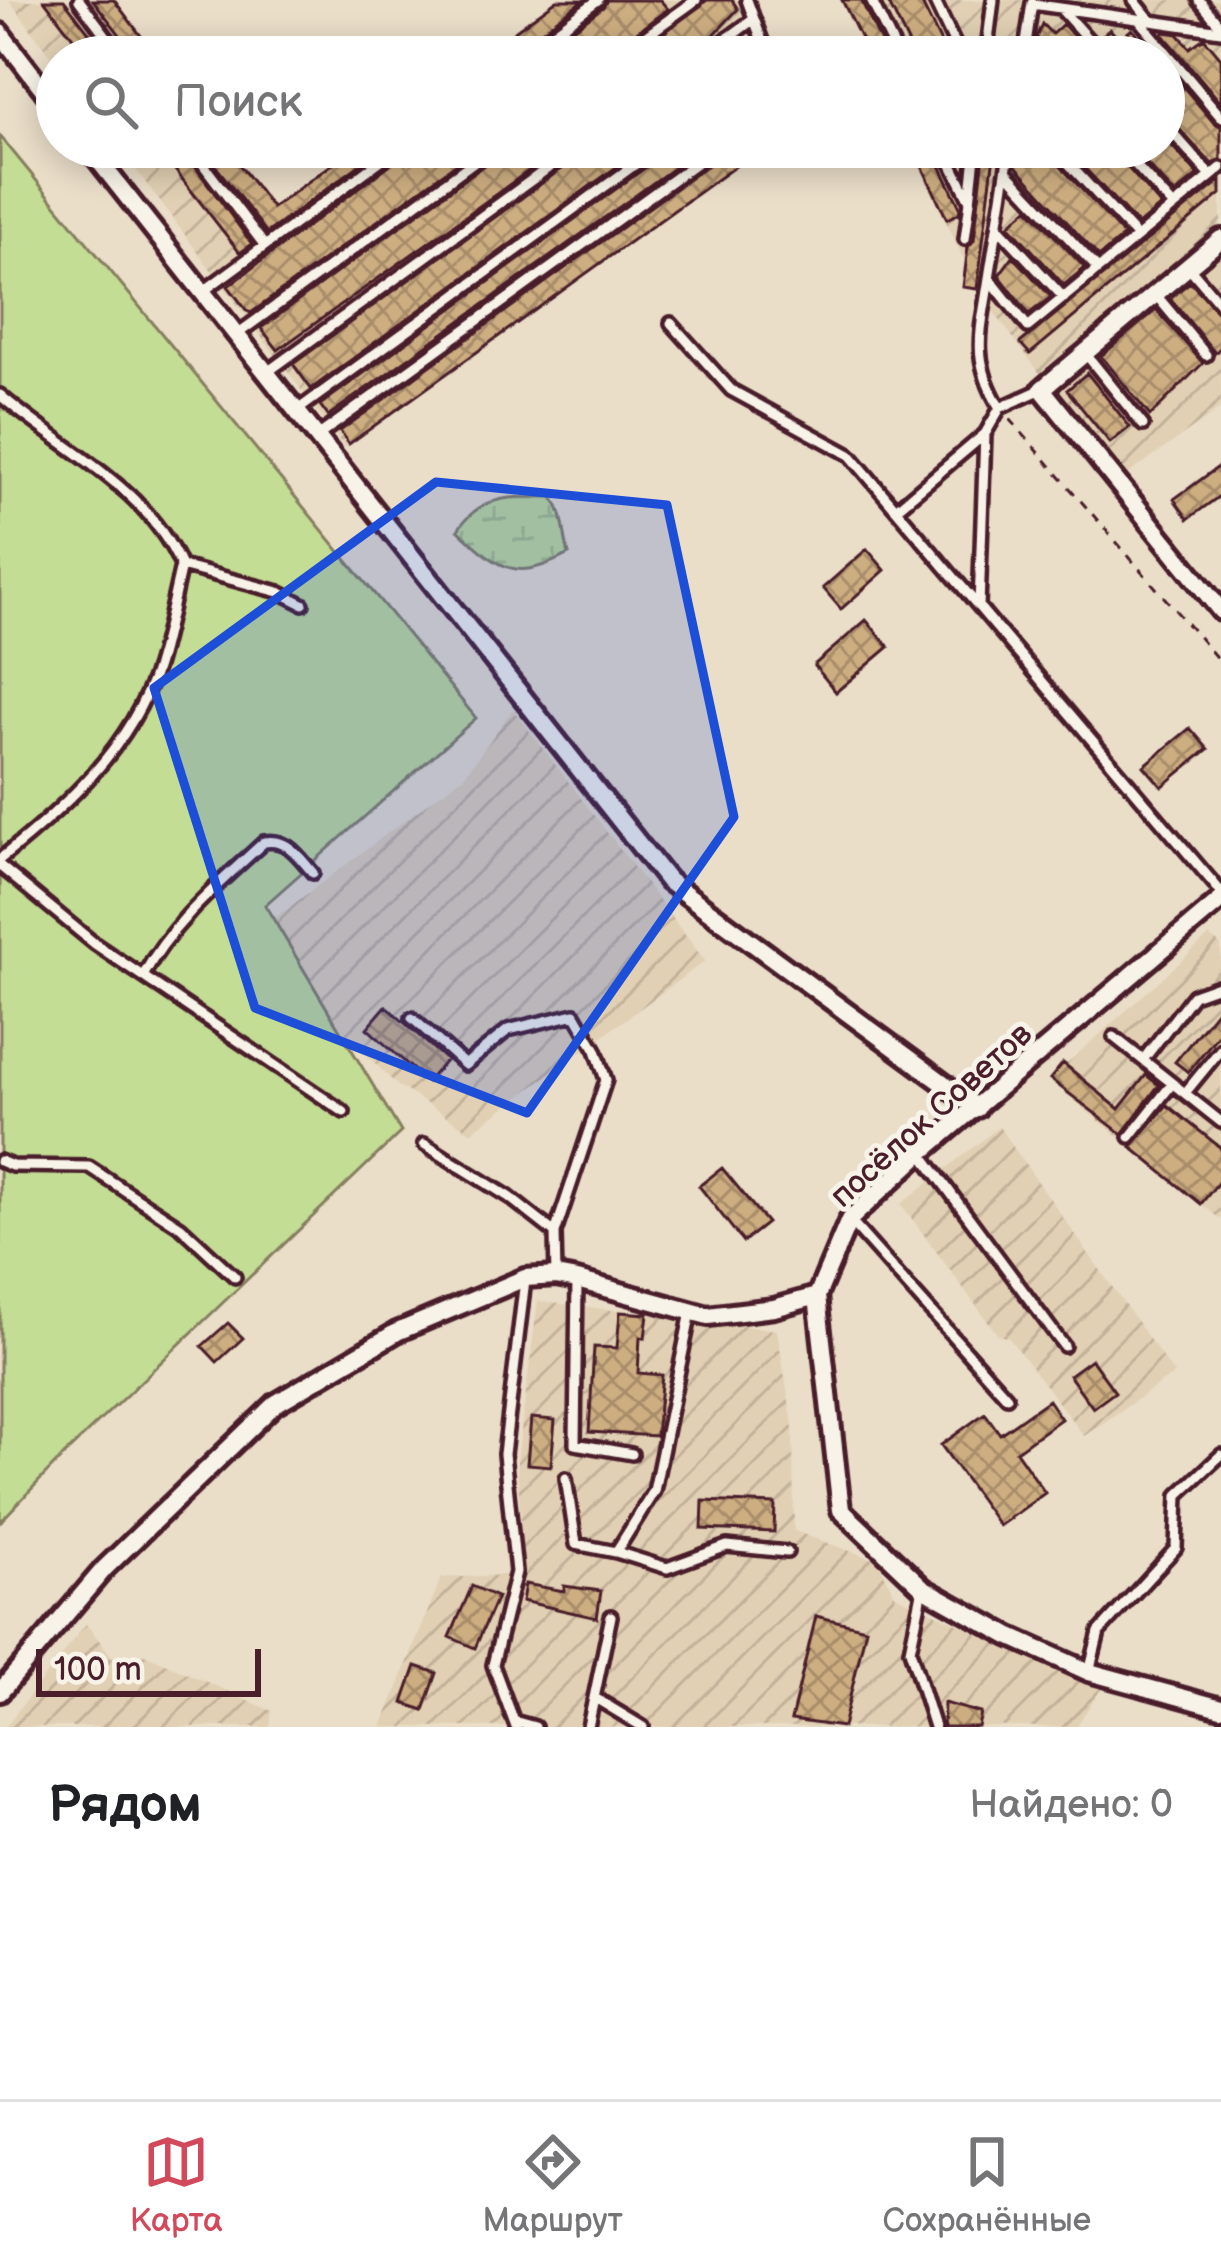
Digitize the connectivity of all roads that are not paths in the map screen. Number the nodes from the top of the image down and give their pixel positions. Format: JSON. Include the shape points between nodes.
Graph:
{"nodes":[{"id":1,"x":79,"y":0,"type":"edge"},
{"id":2,"x":598,"y":0,"type":"edge"},
{"id":3,"x":696,"y":0,"type":"edge"},
{"id":4,"x":747,"y":0,"type":"edge"},
{"id":5,"x":872,"y":0,"type":"edge"},
{"id":6,"x":934,"y":0,"type":"edge"},
{"id":7,"x":993,"y":0,"type":"edge"},
{"id":8,"x":1134,"y":0,"type":"edge"},
{"id":9,"x":1199,"y":0,"type":"edge"},
{"id":10,"x":1033,"y":2,"type":"edge"},
{"id":11,"x":678,"y":5,"type":"edge"},
{"id":12,"x":1060,"y":8,"type":"junction"},
{"id":13,"x":754,"y":19,"type":"junction"},
{"id":14,"x":1138,"y":19,"type":"junction"},
{"id":15,"x":1151,"y":21,"type":"junction"},
{"id":16,"x":1221,"y":29,"type":"edge"},
{"id":17,"x":0,"y":33,"type":"edge"},
{"id":18,"x":106,"y":36,"type":"edge"},
{"id":19,"x":549,"y":36,"type":"edge"},
{"id":20,"x":642,"y":36,"type":"edge"},
{"id":21,"x":730,"y":36,"type":"edge"},
{"id":22,"x":759,"y":36,"type":"edge"},
{"id":23,"x":889,"y":36,"type":"edge"},
{"id":24,"x":951,"y":36,"type":"edge"},
{"id":25,"x":989,"y":36,"type":"edge"},
{"id":26,"x":1027,"y":36,"type":"edge"},
{"id":27,"x":1085,"y":36,"type":"edge"},
{"id":28,"x":1152,"y":36,"type":"edge"},
{"id":29,"x":1185,"y":74,"type":"edge"},
{"id":30,"x":36,"y":80,"type":"edge"},
{"id":31,"x":1221,"y":117,"type":"edge"},
{"id":32,"x":1185,"y":143,"type":"edge"},
{"id":33,"x":104,"y":168,"type":"edge"},
{"id":34,"x":206,"y":168,"type":"edge"},
{"id":35,"x":371,"y":168,"type":"edge"},
{"id":36,"x":465,"y":168,"type":"edge"},
{"id":37,"x":549,"y":168,"type":"edge"},
{"id":38,"x":630,"y":168,"type":"edge"},
{"id":39,"x":689,"y":168,"type":"edge"},
{"id":40,"x":954,"y":168,"type":"edge"},
{"id":41,"x":974,"y":168,"type":"edge"},
{"id":42,"x":1006,"y":168,"type":"edge"},
{"id":43,"x":1073,"y":168,"type":"edge"},
{"id":44,"x":1138,"y":168,"type":"edge"},
{"id":45,"x":1006,"y":171,"type":"junction"},
{"id":46,"x":1216,"y":172,"type":"edge"},
{"id":47,"x":970,"y":201,"type":"junction"},
{"id":48,"x":1174,"y":207,"type":"junction"},
{"id":49,"x":997,"y":227,"type":"junction"},
{"id":50,"x":1137,"y":237,"type":"junction"},
{"id":51,"x":965,"y":239,"type":"dead end"},
{"id":52,"x":1221,"y":239,"type":"edge"},
{"id":53,"x":265,"y":246,"type":"junction"},
{"id":54,"x":1188,"y":266,"type":"junction"},
{"id":55,"x":1098,"y":269,"type":"junction"},
{"id":56,"x":989,"y":278,"type":"junction"},
{"id":57,"x":201,"y":293,"type":"junction"},
{"id":58,"x":1155,"y":294,"type":"junction"},
{"id":59,"x":1064,"y":298,"type":"junction"},
{"id":60,"x":1221,"y":305,"type":"edge"},
{"id":61,"x":671,"y":323,"type":"dead end"},
{"id":62,"x":234,"y":336,"type":"junction"},
{"id":63,"x":1085,"y":352,"type":"junction"},
{"id":64,"x":1207,"y":355,"type":"dead end"},
{"id":65,"x":264,"y":374,"type":"junction"},
{"id":66,"x":1042,"y":389,"type":"junction"},
{"id":67,"x":0,"y":395,"type":"edge"},
{"id":68,"x":1000,"y":407,"type":"junction"},
{"id":69,"x":294,"y":412,"type":"junction"},
{"id":70,"x":1143,"y":425,"type":"dead end"},
{"id":71,"x":985,"y":434,"type":"junction"},
{"id":72,"x":315,"y":438,"type":"junction"},
{"id":73,"x":896,"y":509,"type":"junction"},
{"id":74,"x":181,"y":566,"type":"junction"},
{"id":75,"x":303,"y":604,"type":"dead end"},
{"id":76,"x":979,"y":608,"type":"junction"},
{"id":77,"x":1221,"y":611,"type":"edge"},
{"id":78,"x":0,"y":862,"type":"edge"},
{"id":79,"x":313,"y":873,"type":"dead end"},
{"id":80,"x":1221,"y":896,"type":"edge"},
{"id":81,"x":142,"y":976,"type":"junction"},
{"id":82,"x":1221,"y":985,"type":"edge"},
{"id":83,"x":412,"y":1018,"type":"dead end"},
{"id":84,"x":1114,"y":1037,"type":"dead end"},
{"id":85,"x":1221,"y":1049,"type":"edge"},
{"id":86,"x":1143,"y":1060,"type":"junction"},
{"id":87,"x":1172,"y":1084,"type":"junction"},
{"id":88,"x":1184,"y":1093,"type":"junction"},
{"id":89,"x":977,"y":1108,"type":"junction"},
{"id":90,"x":344,"y":1112,"type":"dead end"},
{"id":91,"x":1221,"y":1121,"type":"edge"},
{"id":92,"x":1130,"y":1138,"type":"dead end"},
{"id":93,"x":424,"y":1144,"type":"dead end"},
{"id":94,"x":921,"y":1153,"type":"junction"},
{"id":95,"x":0,"y":1161,"type":"edge"},
{"id":96,"x":849,"y":1220,"type":"junction"},
{"id":97,"x":555,"y":1233,"type":"junction"},
{"id":98,"x":556,"y":1276,"type":"junction"},
{"id":99,"x":235,"y":1277,"type":"dead end"},
{"id":100,"x":525,"y":1278,"type":"junction"},
{"id":101,"x":577,"y":1280,"type":"junction"},
{"id":102,"x":817,"y":1296,"type":"junction"},
{"id":103,"x":691,"y":1312,"type":"junction"},
{"id":104,"x":1064,"y":1346,"type":"dead end"},
{"id":105,"x":1007,"y":1397,"type":"dead end"},
{"id":106,"x":632,"y":1454,"type":"dead end"},
{"id":107,"x":1221,"y":1455,"type":"edge"},
{"id":108,"x":566,"y":1478,"type":"dead end"},
{"id":109,"x":616,"y":1552,"type":"junction"},
{"id":110,"x":787,"y":1552,"type":"dead end"},
{"id":111,"x":923,"y":1588,"type":"junction"},
{"id":112,"x":611,"y":1616,"type":"dead end"},
{"id":113,"x":1089,"y":1672,"type":"junction"},
{"id":114,"x":0,"y":1692,"type":"edge"},
{"id":115,"x":596,"y":1698,"type":"junction"},
{"id":116,"x":1221,"y":1708,"type":"edge"},
{"id":117,"x":517,"y":1725,"type":"edge"},
{"id":118,"x":536,"y":1727,"type":"edge"},
{"id":119,"x":588,"y":1727,"type":"edge"},
{"id":120,"x":643,"y":1727,"type":"edge"},
{"id":121,"x":934,"y":1727,"type":"edge"}],
"edges":[{"from":1,"to":18,"type":"lane"},
{"from":2,"to":19,"type":"lane"},
{"from":3,"to":11,"type":"lane"},
{"from":4,"to":13,"type":"lane"},
{"from":5,"to":23,"type":"lane"},
{"from":6,"to":24,"type":"lane"},
{"from":7,"to":25,"type":"lane"},
{"from":8,"to":15,"type":"lane"},
{"from":9,"to":16,"type":"lane"},
{"from":10,"to":12,"type":"lane"},
{"from":10,"to":26,"type":"lane"},
{"from":11,"to":20,"type":"lane"},
{"from":12,"to":14,"type":"lane"},
{"from":12,"to":27,"type":"lane"},
{"from":13,"to":21,"type":"lane"},
{"from":13,"to":22,"type":"lane"},
{"from":14,"to":15,"type":"lane"},
{"from":14,"to":28,"type":"lane"},
{"from":15,"to":16,"type":"lane"},
{"from":17,"to":30,"type":"street"},
{"from":29,"to":31,"type":"lane"},
{"from":32,"to":46,"type":"lane"},
{"from":33,"to":57,"type":"street"},
{"from":34,"to":53,"type":"lane"},
{"from":35,"to":53,"type":"lane"},
{"from":36,"to":62,"type":"lane"},
{"from":37,"to":65,"type":"lane"},
{"from":38,"to":69,"type":"lane"},
{"from":39,"to":72,"type":"lane"},
{"from":40,"to":47,"type":"lane"},
{"from":41,"to":47,"type":"lane"},
{"from":42,"to":45,"type":"lane"},
{"from":43,"to":50,"type":"lane"},
{"from":44,"to":48,"type":"lane"},
{"from":45,"to":49,"type":"lane"},
{"from":45,"to":55,"type":"lane"},
{"from":46,"to":48,"type":"lane"},
{"from":47,"to":51,"type":"lane"},
{"from":48,"to":50,"type":"lane"},
{"from":49,"to":56,"type":"lane"},
{"from":49,"to":59,"type":"lane"},
{"from":50,"to":55,"type":"lane"},
{"from":52,"to":54,"type":"street"},
{"from":53,"to":57,"type":"lane"},
{"from":54,"to":58,"type":"street"},
{"from":54,"to":60,"type":"lane"},
{"from":55,"to":59,"type":"lane"},
{"from":56,"to":59,"type":"lane","via":[[1028,327]]},
{"from":56,"to":68,"type":"lane","via":[[979,353]]},
{"from":57,"to":62,"type":"street"},
{"from":58,"to":63,"type":"street"},
{"from":58,"to":64,"type":"lane"},
{"from":61,"to":73,"type":"lane","via":[[731,390],[850,455]]},
{"from":62,"to":65,"type":"street"},
{"from":63,"to":66,"type":"street"},
{"from":63,"to":70,"type":"lane"},
{"from":65,"to":69,"type":"street"},
{"from":66,"to":68,"type":"lane"},
{"from":66,"to":77,"type":"street"},
{"from":67,"to":74,"type":"lane","via":[[117,482],[170,540]]},
{"from":68,"to":71,"type":"lane"},
{"from":69,"to":72,"type":"street"},
{"from":71,"to":73,"type":"lane"},
{"from":71,"to":76,"type":"lane"},
{"from":72,"to":89,"type":"street","via":[[668,881]]},
{"from":73,"to":76,"type":"lane"},
{"from":74,"to":75,"type":"lane"},
{"from":74,"to":78,"type":"lane","via":[[156,669],[135,715],[54,817]]},
{"from":76,"to":80,"type":"lane"},
{"from":78,"to":81,"type":"lane"},
{"from":79,"to":81,"type":"lane","via":[[290,847],[264,842],[191,909]]},
{"from":80,"to":89,"type":"street","name":"посёлок Советов"},
{"from":81,"to":90,"type":"lane"},
{"from":82,"to":86,"type":"lane","via":[[1193,995]]},
{"from":83,"to":97,"type":"lane","via":[[465,1064],[508,1030],[575,1014],[606,1081]]},
{"from":84,"to":86,"type":"lane"},
{"from":85,"to":88,"type":"lane"},
{"from":86,"to":87,"type":"lane"},
{"from":87,"to":88,"type":"lane"},
{"from":87,"to":92,"type":"lane"},
{"from":88,"to":91,"type":"lane"},
{"from":89,"to":94,"type":"street","name":"посёлок Советов"},
{"from":93,"to":97,"type":"lane"},
{"from":94,"to":96,"type":"street","name":"посёлок Советов"},
{"from":94,"to":104,"type":"lane"},
{"from":95,"to":99,"type":"lane","via":[[88,1167],[181,1226]]},
{"from":96,"to":102,"type":"street","name":"посёлок Советов"},
{"from":96,"to":105,"type":"lane"},
{"from":97,"to":98,"type":"lane"},
{"from":98,"to":100,"type":"street"},
{"from":98,"to":101,"type":"street"},
{"from":100,"to":114,"type":"street","via":[[397,1332],[275,1404],[104,1569]]},
{"from":100,"to":117,"type":"lane","via":[[504,1454],[516,1573],[494,1665]]},
{"from":101,"to":103,"type":"street"},
{"from":101,"to":106,"type":"lane","via":[[575,1444]]},
{"from":102,"to":103,"type":"street","via":[[774,1308]]},
{"from":102,"to":111,"type":"street","name":"посёлок Советов","via":[[841,1510]]},
{"from":103,"to":109,"type":"lane","via":[[654,1491]]},
{"from":107,"to":113,"type":"lane","via":[[1178,1495],[1176,1548],[1099,1632]]},
{"from":108,"to":109,"type":"lane","via":[[576,1544]]},
{"from":109,"to":110,"type":"lane","via":[[667,1568],[728,1546]]},
{"from":111,"to":113,"type":"street","name":"посёлок Советов"},
{"from":111,"to":121,"type":"lane","via":[[910,1650]]},
{"from":112,"to":115,"type":"lane"},
{"from":113,"to":116,"type":"street","name":"посёлок Советов"},
{"from":115,"to":119,"type":"lane"},
{"from":115,"to":120,"type":"lane"},
{"from":117,"to":118,"type":"lane"}]}
